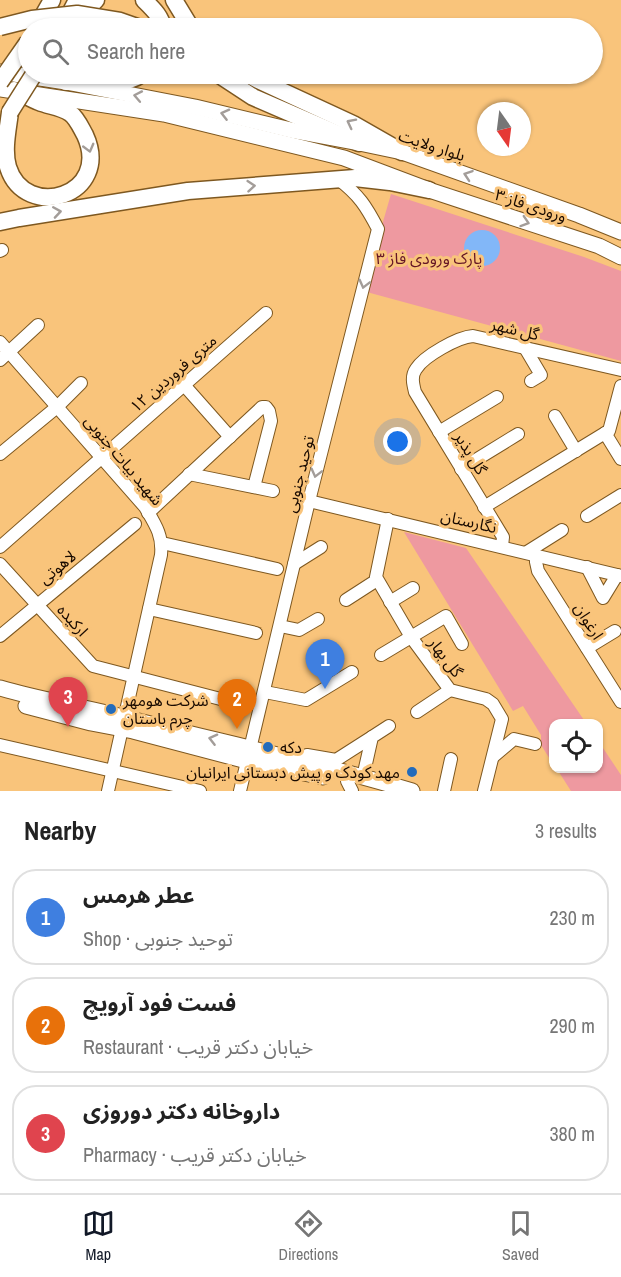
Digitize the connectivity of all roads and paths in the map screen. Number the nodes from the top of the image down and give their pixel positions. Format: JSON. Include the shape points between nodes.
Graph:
{"nodes":[{"id":1,"x":52,"y":0,"type":"edge"},
{"id":2,"x":77,"y":0,"type":"edge"},
{"id":3,"x":96,"y":0,"type":"edge"},
{"id":4,"x":144,"y":0,"type":"edge"},
{"id":5,"x":174,"y":0,"type":"edge"},
{"id":6,"x":41,"y":18,"type":"edge"},
{"id":7,"x":42,"y":18,"type":"edge"},
{"id":8,"x":67,"y":18,"type":"edge"},
{"id":9,"x":77,"y":18,"type":"edge"},
{"id":10,"x":101,"y":18,"type":"edge"},
{"id":11,"x":160,"y":18,"type":"edge"},
{"id":12,"x":185,"y":18,"type":"edge"},
{"id":13,"x":18,"y":22,"type":"edge"},
{"id":14,"x":0,"y":27,"type":"edge"},
{"id":15,"x":18,"y":62,"type":"edge"},
{"id":16,"x":0,"y":72,"type":"edge"},
{"id":17,"x":18,"y":75,"type":"edge"},
{"id":18,"x":27,"y":84,"type":"edge"},
{"id":19,"x":76,"y":84,"type":"edge"},
{"id":20,"x":233,"y":84,"type":"edge"},
{"id":21,"x":267,"y":84,"type":"edge"},
{"id":22,"x":5,"y":87,"type":"edge"},
{"id":23,"x":5,"y":118,"type":"edge"},
{"id":24,"x":359,"y":143,"type":"junction"},
{"id":25,"x":402,"y":152,"type":"junction"},
{"id":26,"x":338,"y":179,"type":"junction"},
{"id":27,"x":429,"y":190,"type":"junction"},
{"id":28,"x":579,"y":215,"type":"junction"},
{"id":29,"x":0,"y":222,"type":"edge"},
{"id":30,"x":621,"y":223,"type":"edge"},
{"id":31,"x":621,"y":232,"type":"edge"},
{"id":32,"x":599,"y":246,"type":"junction"},
{"id":33,"x":621,"y":252,"type":"edge"},
{"id":34,"x":621,"y":257,"type":"edge"},
{"id":35,"x":266,"y":313,"type":"dead end"},
{"id":36,"x":38,"y":325,"type":"dead end"},
{"id":37,"x":0,"y":342,"type":"edge"},
{"id":38,"x":525,"y":348,"type":"junction"},
{"id":39,"x":5,"y":356,"type":"edge"},
{"id":40,"x":621,"y":370,"type":"edge"},
{"id":41,"x":413,"y":375,"type":"joint"},
{"id":42,"x":531,"y":381,"type":"dead end"},
{"id":43,"x":81,"y":383,"type":"dead end"},
{"id":44,"x":184,"y":385,"type":"junction"},
{"id":45,"x":621,"y":386,"type":"edge"},
{"id":46,"x":497,"y":397,"type":"dead end"},
{"id":47,"x":57,"y":407,"type":"junction"},
{"id":48,"x":555,"y":416,"type":"dead end"},
{"id":49,"x":439,"y":432,"type":"junction"},
{"id":50,"x":605,"y":433,"type":"junction"},
{"id":51,"x":518,"y":434,"type":"dead end"},
{"id":52,"x":230,"y":437,"type":"junction"},
{"id":53,"x":576,"y":451,"type":"junction"},
{"id":54,"x":0,"y":454,"type":"edge"},
{"id":55,"x":102,"y":458,"type":"junction"},
{"id":56,"x":621,"y":459,"type":"edge"},
{"id":57,"x":461,"y":469,"type":"junction"},
{"id":58,"x":189,"y":474,"type":"junction"},
{"id":59,"x":254,"y":487,"type":"junction"},
{"id":60,"x":273,"y":491,"type":"dead end"},
{"id":61,"x":621,"y":495,"type":"edge"},
{"id":62,"x":309,"y":501,"type":"junction"},
{"id":63,"x":484,"y":507,"type":"junction"},
{"id":64,"x":148,"y":513,"type":"junction"},
{"id":65,"x":587,"y":516,"type":"dead end"},
{"id":66,"x":388,"y":519,"type":"junction"},
{"id":67,"x":135,"y":524,"type":"dead end"},
{"id":68,"x":562,"y":530,"type":"dead end"},
{"id":69,"x":162,"y":543,"type":"junction"},
{"id":70,"x":502,"y":546,"type":"junction"},
{"id":71,"x":0,"y":547,"type":"edge"},
{"id":72,"x":321,"y":548,"type":"dead end"},
{"id":73,"x":531,"y":554,"type":"junction"},
{"id":74,"x":0,"y":564,"type":"edge"},
{"id":75,"x":294,"y":564,"type":"junction"},
{"id":76,"x":587,"y":567,"type":"junction"},
{"id":77,"x":277,"y":569,"type":"dead end"},
{"id":78,"x":620,"y":575,"type":"edge"},
{"id":79,"x":377,"y":580,"type":"junction"},
{"id":80,"x":413,"y":588,"type":"dead end"},
{"id":81,"x":346,"y":600,"type":"dead end"},
{"id":82,"x":390,"y":602,"type":"junction"},
{"id":83,"x":38,"y":605,"type":"junction"},
{"id":84,"x":149,"y":609,"type":"junction"},
{"id":85,"x":318,"y":619,"type":"dead end"},
{"id":86,"x":280,"y":626,"type":"junction"},
{"id":87,"x":615,"y":631,"type":"dead end"},
{"id":88,"x":256,"y":633,"type":"dead end"},
{"id":89,"x":0,"y":636,"type":"edge"},
{"id":90,"x":411,"y":637,"type":"junction"},
{"id":91,"x":462,"y":644,"type":"dead end"},
{"id":92,"x":587,"y":648,"type":"junction"},
{"id":93,"x":381,"y":655,"type":"dead end"},
{"id":94,"x":352,"y":672,"type":"dead end"},
{"id":95,"x":134,"y":676,"type":"junction"},
{"id":96,"x":0,"y":688,"type":"edge"},
{"id":97,"x":450,"y":690,"type":"junction"},
{"id":98,"x":265,"y":692,"type":"junction"},
{"id":99,"x":0,"y":698,"type":"edge"},
{"id":100,"x":621,"y":702,"type":"edge"},
{"id":101,"x":236,"y":703,"type":"dead end"},
{"id":102,"x":417,"y":712,"type":"dead end"},
{"id":103,"x":502,"y":719,"type":"junction"},
{"id":104,"x":123,"y":723,"type":"junction"},
{"id":105,"x":389,"y":726,"type":"dead end"},
{"id":106,"x":372,"y":737,"type":"junction"},
{"id":107,"x":514,"y":739,"type":"junction"},
{"id":108,"x":535,"y":744,"type":"dead end"},
{"id":109,"x":0,"y":745,"type":"edge"},
{"id":110,"x":249,"y":755,"type":"junction"},
{"id":111,"x":307,"y":755,"type":"dead end"},
{"id":112,"x":494,"y":756,"type":"junction"},
{"id":113,"x":451,"y":759,"type":"dead end"},
{"id":114,"x":112,"y":770,"type":"junction"},
{"id":115,"x":363,"y":777,"type":"junction"},
{"id":116,"x":349,"y":786,"type":"edge"},
{"id":117,"x":108,"y":791,"type":"edge"},
{"id":118,"x":200,"y":791,"type":"edge"},
{"id":119,"x":240,"y":791,"type":"edge"},
{"id":120,"x":387,"y":791,"type":"edge"},
{"id":121,"x":412,"y":791,"type":"edge"},
{"id":122,"x":444,"y":791,"type":"edge"},
{"id":123,"x":484,"y":791,"type":"edge"}],
"edges":[{"from":1,"to":7,"type":"highway"},
{"from":2,"to":8,"type":"highway"},
{"from":3,"to":9,"type":"highway"},
{"from":4,"to":11,"type":"highway"},
{"from":5,"to":12,"type":"highway"},
{"from":6,"to":10,"type":"highway","bridge":true,"via":[[76,14]]},
{"from":13,"to":14,"type":"highway","bridge":true},
{"from":15,"to":22,"type":"highway","bridge":true},
{"from":16,"to":17,"type":"main road","name":"بلوار ولایت"},
{"from":18,"to":23,"type":"highway","bridge":true},
{"from":24,"to":19,"type":"main road","name":"بلوار ولایت","one_way":true},
{"from":20,"to":24,"type":"highway","via":[[253,97]]},
{"from":25,"to":21,"type":"highway","one_way":true,"via":[[353,124]]},
{"from":22,"to":23,"type":"highway","one_way":true,"via":[[69,113],[77,120],[90,146],[90,170],[72,191],[55,197],[40,197],[27,191],[18,184],[7,164]]},
{"from":22,"to":27,"type":"main road","via":[[164,114],[344,158]]},
{"from":24,"to":25,"type":"main road","name":"بلوار ولایت"},
{"from":28,"to":25,"type":"main road","name":"بلوار ولایت","one_way":true},
{"from":26,"to":27,"type":"highway","via":[[390,182]]},
{"from":29,"to":26,"type":"highway","one_way":true,"via":[[188,191]]},
{"from":26,"to":62,"type":"street","name":"توحید جنوبی","one_way":true,"via":[[365,205],[378,229]]},
{"from":27,"to":32,"type":"main road","name":"ورودی فاز ۳","one_way":true},
{"from":28,"to":30,"type":"main road"},
{"from":28,"to":31,"type":"main road","name":"بلوار ولایت"},
{"from":32,"to":33,"type":"main road"},
{"from":32,"to":34,"type":"main road","name":"ورودی فاز ۳"},
{"from":35,"to":44,"type":"street","name":"۱۲ متری فروردین"},
{"from":36,"to":39,"type":"street"},
{"from":37,"to":39,"type":"street","name":"شهید بیات جنوبی"},
{"from":38,"to":40,"type":"street","name":"گل شهر"},
{"from":38,"to":41,"type":"street","name":"گل شهر","via":[[468,337],[426,359]]},
{"from":38,"to":42,"type":"street","via":[[541,375]]},
{"from":39,"to":47,"type":"street","name":"شهید بیات جنوبی"},
{"from":41,"to":49,"type":"street","name":"گل پذیر","via":[[415,392]]},
{"from":43,"to":47,"type":"street"},
{"from":44,"to":52,"type":"street"},
{"from":44,"to":55,"type":"street","name":"۱۲ متری فروردین"},
{"from":45,"to":50,"type":"street","via":[[609,431]]},
{"from":46,"to":49,"type":"street"},
{"from":47,"to":54,"type":"street"},
{"from":47,"to":55,"type":"street","name":"شهید بیات جنوبی"},
{"from":48,"to":53,"type":"street"},
{"from":49,"to":57,"type":"street","name":"گل پذیر"},
{"from":50,"to":53,"type":"street"},
{"from":50,"to":56,"type":"street"},
{"from":51,"to":57,"type":"street"},
{"from":52,"to":58,"type":"street"},
{"from":52,"to":59,"type":"street","via":[[262,407],[269,411],[271,421]]},
{"from":53,"to":63,"type":"street"},
{"from":55,"to":64,"type":"street","name":"شهید بیات جنوبی"},
{"from":55,"to":71,"type":"street","name":"۱۲ متری فروردین"},
{"from":57,"to":63,"type":"street","name":"گل پذیر"},
{"from":58,"to":59,"type":"street"},
{"from":58,"to":64,"type":"street"},
{"from":59,"to":60,"type":"street"},
{"from":61,"to":65,"type":"street"},
{"from":62,"to":66,"type":"street","name":"نگارستان"},
{"from":62,"to":75,"type":"street","name":"توحید جنوبی"},
{"from":63,"to":70,"type":"street","name":"گل پذیر","via":[[503,537]]},
{"from":64,"to":69,"type":"street","name":"شهید بیات جنوبی"},
{"from":66,"to":70,"type":"street","name":"نگارستان"},
{"from":66,"to":79,"type":"street"},
{"from":67,"to":83,"type":"street","name":"لاهوتی"},
{"from":68,"to":73,"type":"street"},
{"from":69,"to":77,"type":"street"},
{"from":69,"to":84,"type":"street"},
{"from":70,"to":73,"type":"street","name":"نگارستان"},
{"from":72,"to":75,"type":"street"},
{"from":73,"to":76,"type":"street","name":"نگارستان"},
{"from":73,"to":92,"type":"street","name":"ارغوان"},
{"from":74,"to":83,"type":"street","name":"ارکیده"},
{"from":75,"to":86,"type":"street","name":"توحید جنوبی"},
{"from":76,"to":78,"type":"street","name":"نگارستان"},
{"from":76,"to":78,"type":"street","via":[[603,598]]},
{"from":79,"to":81,"type":"street"},
{"from":79,"to":82,"type":"street","name":"گل بهار"},
{"from":80,"to":82,"type":"street"},
{"from":82,"to":90,"type":"street","name":"گل بهار"},
{"from":83,"to":89,"type":"street","name":"لاهوتی"},
{"from":83,"to":95,"type":"street","name":"ارکیده","via":[[93,666]]},
{"from":84,"to":88,"type":"street"},
{"from":84,"to":95,"type":"street"},
{"from":85,"to":86,"type":"street","via":[[299,630]]},
{"from":86,"to":98,"type":"street","name":"توحید جنوبی"},
{"from":87,"to":92,"type":"street"},
{"from":90,"to":91,"type":"street","via":[[446,616]]},
{"from":90,"to":93,"type":"street"},
{"from":90,"to":97,"type":"street","name":"گل بهار"},
{"from":92,"to":100,"type":"street","name":"ارغوان"},
{"from":94,"to":98,"type":"street","via":[[306,700]]},
{"from":95,"to":101,"type":"street","name":"ارکیده"},
{"from":95,"to":104,"type":"street"},
{"from":96,"to":104,"type":"main road"},
{"from":97,"to":102,"type":"street"},
{"from":97,"to":103,"type":"street","name":"گل بهار","via":[[486,699]]},
{"from":98,"to":110,"type":"street","name":"توحید جنوبی"},
{"from":99,"to":104,"type":"main road","via":[[91,723]]},
{"from":103,"to":107,"type":"street","name":"گل بهار"},
{"from":103,"to":112,"type":"street"},
{"from":104,"to":110,"type":"main road","via":[[175,729]]},
{"from":104,"to":114,"type":"street"},
{"from":105,"to":106,"type":"street"},
{"from":106,"to":111,"type":"street","via":[[336,760]]},
{"from":106,"to":115,"type":"street"},
{"from":107,"to":108,"type":"street"},
{"from":107,"to":112,"type":"street"},
{"from":109,"to":114,"type":"street"},
{"from":110,"to":115,"type":"main road"},
{"from":110,"to":116,"type":"main road"},
{"from":110,"to":119,"type":"street","name":"توحید جنوبی"},
{"from":112,"to":123,"type":"street"},
{"from":113,"to":122,"type":"street"},
{"from":114,"to":117,"type":"street"},
{"from":114,"to":118,"type":"street"},
{"from":115,"to":121,"type":"main road"},
{"from":116,"to":120,"type":"main road"}]}
